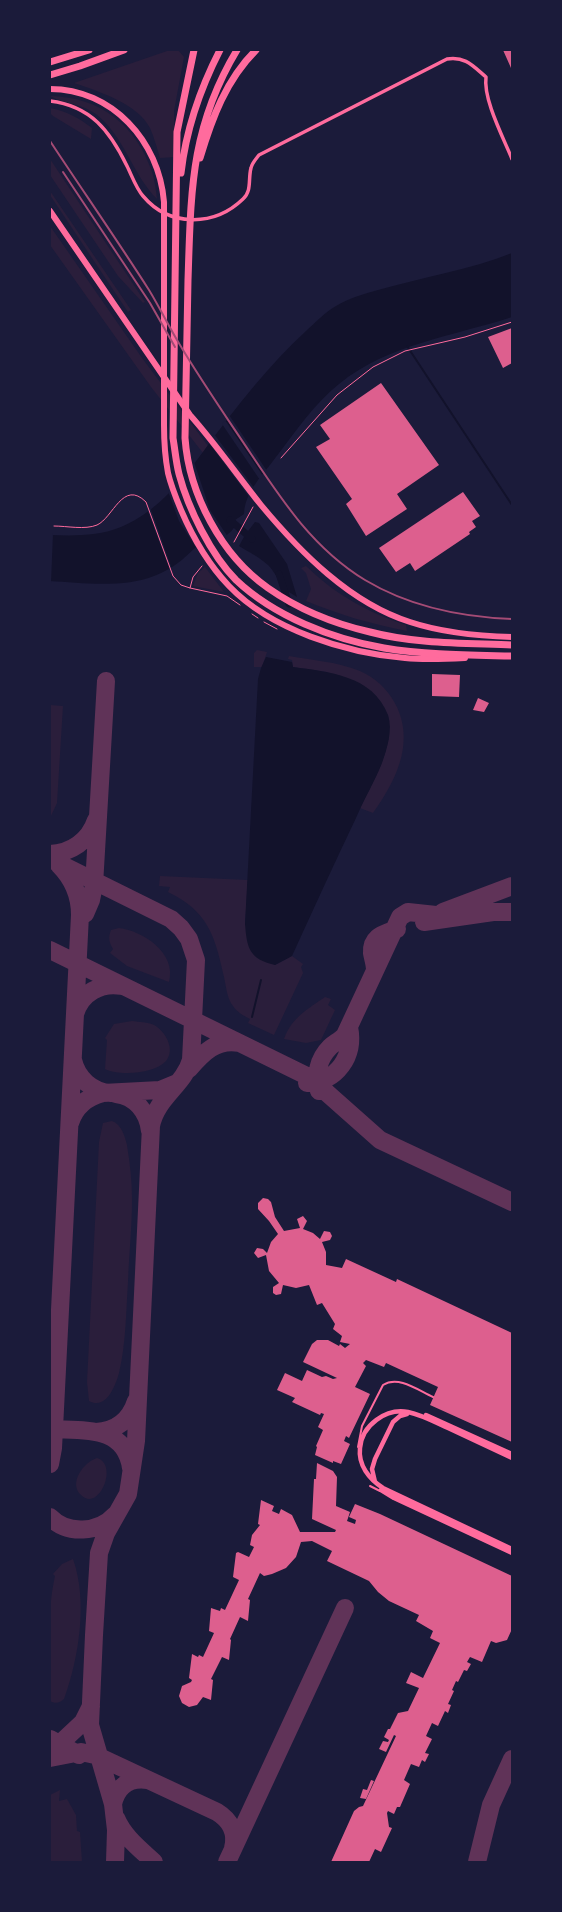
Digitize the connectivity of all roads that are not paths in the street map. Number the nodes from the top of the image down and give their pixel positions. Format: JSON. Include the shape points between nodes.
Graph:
{"nodes":[{"id":1,"x":89,"y":50,"type":"edge"},
{"id":2,"x":124,"y":50,"type":"edge"},
{"id":3,"x":194,"y":50,"type":"edge"},
{"id":4,"x":220,"y":50,"type":"edge"},
{"id":5,"x":237,"y":50,"type":"edge"},
{"id":6,"x":256,"y":50,"type":"edge"},
{"id":7,"x":50,"y":62,"type":"edge"},
{"id":8,"x":50,"y":75,"type":"edge"},
{"id":9,"x":50,"y":89,"type":"edge"},
{"id":10,"x":50,"y":101,"type":"edge"},
{"id":11,"x":512,"y":159,"type":"edge"},
{"id":12,"x":177,"y":203,"type":"junction"},
{"id":13,"x":190,"y":209,"type":"junction"},
{"id":14,"x":50,"y":211,"type":"edge"},
{"id":15,"x":512,"y":637,"type":"edge"},
{"id":16,"x":512,"y":645,"type":"edge"},
{"id":17,"x":511,"y":656,"type":"edge"},
{"id":18,"x":433,"y":1397,"type":"dead end"},
{"id":19,"x":359,"y":1454,"type":"junction"},
{"id":20,"x":512,"y":1454,"type":"edge"},
{"id":21,"x":512,"y":1458,"type":"edge"},
{"id":22,"x":370,"y":1486,"type":"dead end"},
{"id":23,"x":387,"y":1494,"type":"junction"},
{"id":24,"x":512,"y":1549,"type":"edge"},
{"id":25,"x":512,"y":1553,"type":"edge"}],
"edges":[{"from":1,"to":7,"type":"highway"},
{"from":2,"to":8,"type":"highway"},
{"from":3,"to":12,"type":"highway","via":[[177,132]]},
{"from":4,"to":12,"type":"highway","via":[[210,68],[194,110],[187,137]]},
{"from":5,"to":13,"type":"highway","via":[[224,71],[202,128],[194,166]]},
{"from":6,"to":13,"type":"highway","via":[[238,71],[212,117]]},
{"from":9,"to":17,"type":"highway","via":[[66,89],[104,102],[138,132],[158,170],[164,202],[165,456],[172,486],[186,522],[204,555],[229,586],[278,621],[338,646],[405,658]]},
{"from":10,"to":11,"type":"street","via":[[74,107],[99,122],[117,146],[142,195],[168,214],[195,221],[222,213],[247,195],[251,168],[259,155],[447,59],[465,60],[486,77],[487,97]]},
{"from":12,"to":17,"type":"highway","via":[[173,438],[179,474],[186,496],[202,531],[218,557],[246,589],[291,617],[341,636],[413,652]]},
{"from":13,"to":16,"type":"highway","via":[[186,455],[197,491],[209,518],[224,542],[249,573],[268,588],[304,608],[344,625],[402,638]]},
{"from":14,"to":15,"type":"highway","via":[[190,414],[261,505],[294,542],[324,570],[378,608],[409,622],[451,633]]},
{"from":18,"to":19,"type":"lane","via":[[401,1382],[383,1385],[360,1432]]},
{"from":19,"to":21,"type":"street","via":[[361,1441],[371,1424],[385,1414],[401,1411],[426,1418]]},
{"from":19,"to":24,"type":"street","via":[[363,1466],[375,1483]]},
{"from":20,"to":23,"type":"street","via":[[432,1418],[409,1413],[393,1422],[372,1469],[375,1482]]},
{"from":22,"to":23,"type":"lane"},
{"from":23,"to":25,"type":"street"}]}
